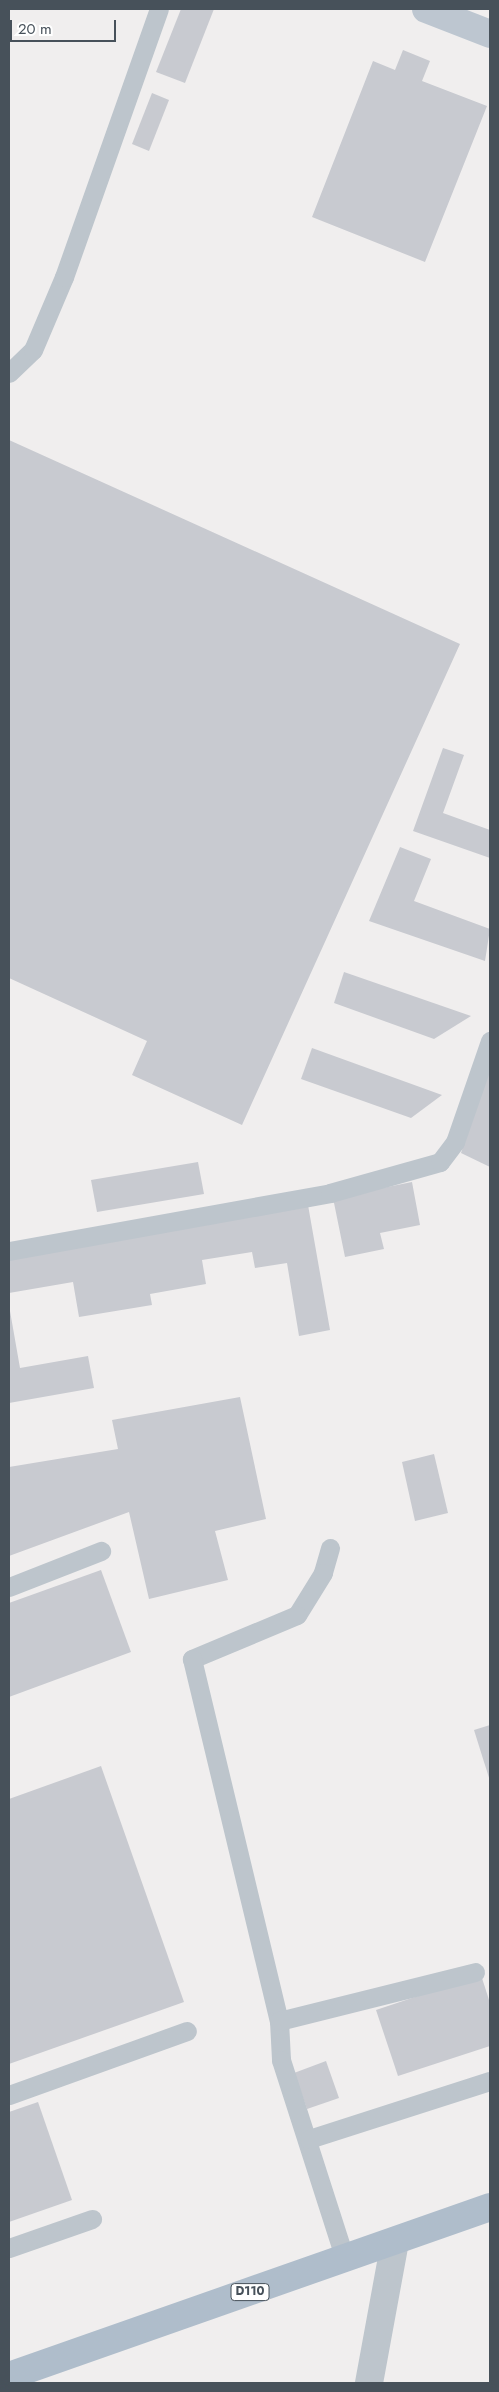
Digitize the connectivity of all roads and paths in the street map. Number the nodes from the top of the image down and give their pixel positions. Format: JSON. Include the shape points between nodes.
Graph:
{"nodes":[{"id":1,"x":159,"y":9,"type":"edge"},
{"id":2,"x":432,"y":10,"type":"edge"},
{"id":3,"x":490,"y":34,"type":"edge"},
{"id":4,"x":9,"y":373,"type":"edge"},
{"id":5,"x":490,"y":1041,"type":"edge"},
{"id":6,"x":9,"y":1252,"type":"edge"},
{"id":7,"x":330,"y":1548,"type":"dead end"},
{"id":8,"x":101,"y":1551,"type":"dead end"},
{"id":9,"x":9,"y":1587,"type":"edge"},
{"id":10,"x":475,"y":1972,"type":"dead end"},
{"id":11,"x":279,"y":2021,"type":"junction"},
{"id":12,"x":187,"y":2031,"type":"dead end"},
{"id":13,"x":490,"y":2081,"type":"edge"},
{"id":14,"x":9,"y":2095,"type":"edge"},
{"id":15,"x":309,"y":2139,"type":"junction"},
{"id":16,"x":490,"y":2207,"type":"edge"},
{"id":17,"x":92,"y":2219,"type":"dead end"},
{"id":18,"x":395,"y":2241,"type":"junction"},
{"id":19,"x":9,"y":2248,"type":"edge"},
{"id":20,"x":345,"y":2259,"type":"junction"},
{"id":21,"x":9,"y":2376,"type":"edge"},
{"id":22,"x":369,"y":2383,"type":"edge"}],
"edges":[{"from":1,"to":4,"type":"lane","via":[[64,277],[33,350]]},
{"from":2,"to":3,"type":"main road"},
{"from":5,"to":6,"type":"lane","via":[[455,1142],[440,1162],[330,1193]]},
{"from":7,"to":11,"type":"lane","via":[[324,1573],[297,1614],[192,1659]]},
{"from":8,"to":9,"type":"lane"},
{"from":10,"to":11,"type":"lane"},
{"from":11,"to":15,"type":"lane","via":[[281,2060]]},
{"from":12,"to":14,"type":"lane"},
{"from":13,"to":15,"type":"lane"},
{"from":15,"to":20,"type":"lane"},
{"from":16,"to":18,"type":"main road","number":"D110"},
{"from":17,"to":19,"type":"lane"},
{"from":18,"to":20,"type":"main road","number":"D110"},
{"from":18,"to":22,"type":"street"},
{"from":20,"to":21,"type":"main road","number":"D110"}]}
